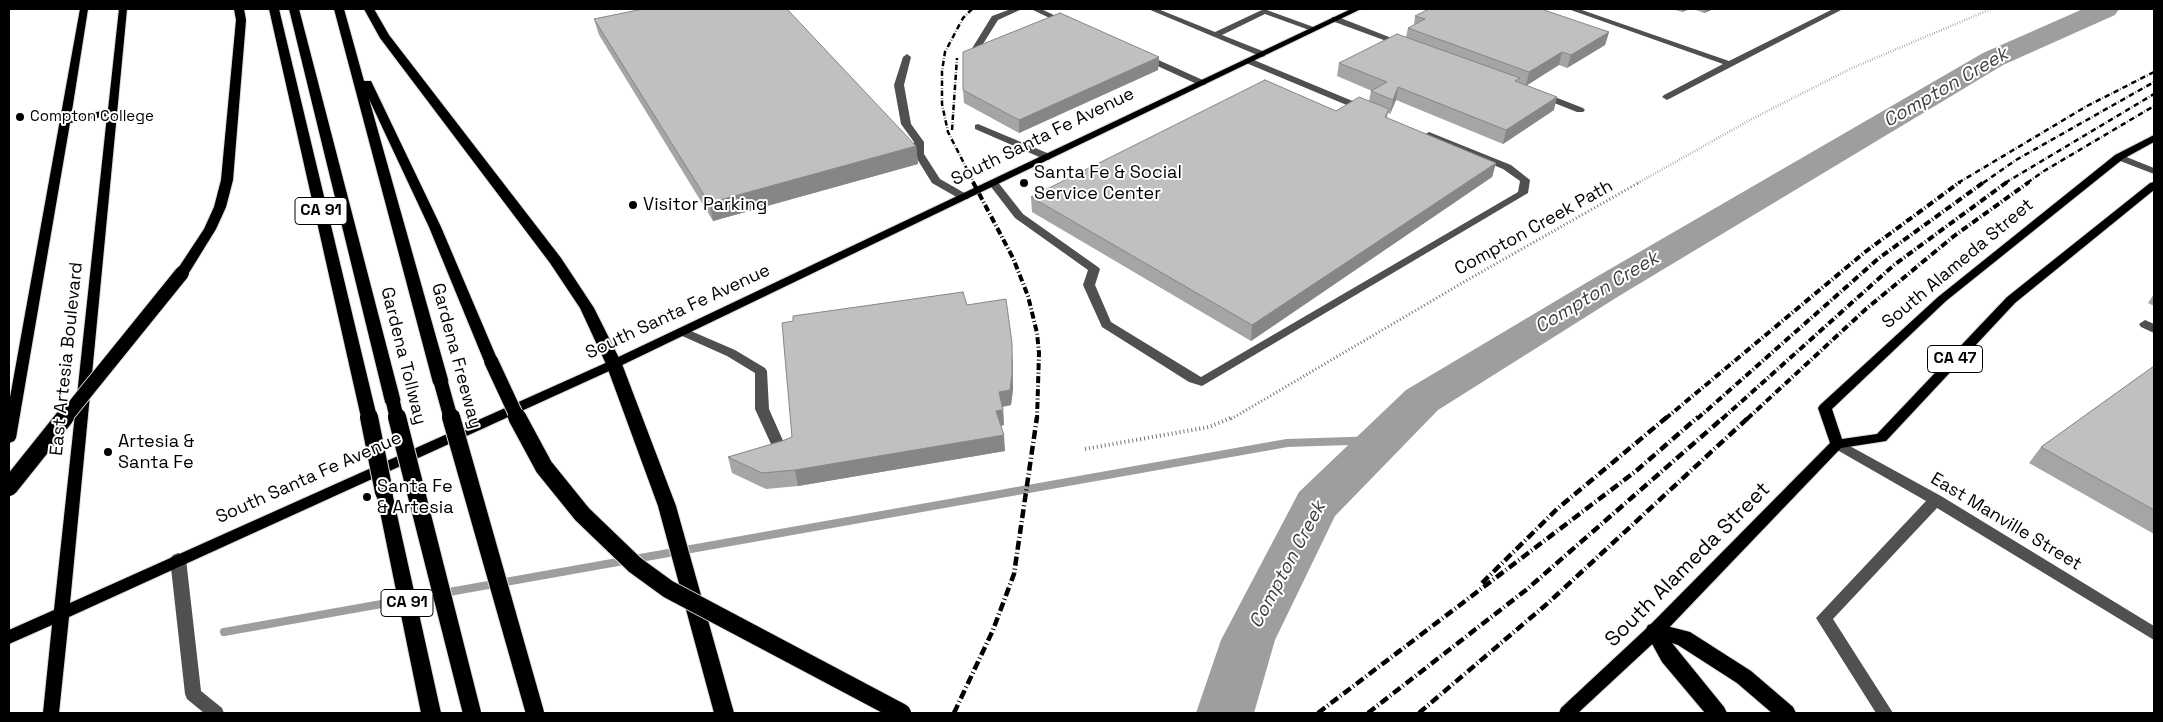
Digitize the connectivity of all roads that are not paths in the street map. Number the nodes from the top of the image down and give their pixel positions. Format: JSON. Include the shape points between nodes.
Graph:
{"nodes":[{"id":1,"x":84,"y":9,"type":"edge"},
{"id":2,"x":123,"y":9,"type":"edge"},
{"id":3,"x":239,"y":9,"type":"edge"},
{"id":4,"x":274,"y":9,"type":"edge"},
{"id":5,"x":294,"y":9,"type":"edge"},
{"id":6,"x":339,"y":9,"type":"edge"},
{"id":7,"x":369,"y":9,"type":"edge"},
{"id":8,"x":1018,"y":9,"type":"edge"},
{"id":9,"x":1035,"y":9,"type":"edge"},
{"id":10,"x":1152,"y":9,"type":"edge"},
{"id":11,"x":1357,"y":9,"type":"edge"},
{"id":12,"x":1572,"y":9,"type":"edge"},
{"id":13,"x":1839,"y":9,"type":"edge"},
{"id":14,"x":1335,"y":19,"type":"junction"},
{"id":15,"x":1079,"y":28,"type":"edge"},
{"id":16,"x":1314,"y":29,"type":"junction"},
{"id":17,"x":1215,"y":35,"type":"junction"},
{"id":18,"x":1413,"y":47,"type":"edge"},
{"id":19,"x":350,"y":48,"type":"junction"},
{"id":20,"x":975,"y":50,"type":"edge"},
{"id":21,"x":1131,"y":51,"type":"edge"},
{"id":22,"x":1262,"y":54,"type":"junction"},
{"id":23,"x":907,"y":57,"type":"dead end"},
{"id":24,"x":1249,"y":60,"type":"junction"},
{"id":25,"x":1730,"y":64,"type":"junction"},
{"id":26,"x":1202,"y":83,"type":"junction"},
{"id":27,"x":1534,"y":92,"type":"edge"},
{"id":28,"x":1667,"y":97,"type":"dead end"},
{"id":29,"x":1580,"y":110,"type":"dead end"},
{"id":30,"x":112,"y":112,"type":"junction"},
{"id":31,"x":1379,"y":115,"type":"edge"},
{"id":32,"x":66,"y":121,"type":"junction"},
{"id":33,"x":978,"y":127,"type":"dead end"},
{"id":34,"x":1415,"y":130,"type":"edge"},
{"id":35,"x":2154,"y":138,"type":"edge"},
{"id":36,"x":1048,"y":157,"type":"junction"},
{"id":37,"x":2119,"y":157,"type":"junction"},
{"id":38,"x":2154,"y":171,"type":"edge"},
{"id":39,"x":993,"y":183,"type":"junction"},
{"id":40,"x":2154,"y":185,"type":"edge"},
{"id":41,"x":964,"y":197,"type":"junction"},
{"id":42,"x":684,"y":332,"type":"junction"},
{"id":43,"x":614,"y":364,"type":"junction"},
{"id":44,"x":9,"y":438,"type":"edge"},
{"id":45,"x":1837,"y":444,"type":"junction"},
{"id":46,"x":781,"y":452,"type":"edge"},
{"id":47,"x":9,"y":487,"type":"edge"},
{"id":48,"x":1936,"y":500,"type":"junction"},
{"id":49,"x":178,"y":559,"type":"junction"},
{"id":50,"x":60,"y":615,"type":"junction"},
{"id":51,"x":1655,"y":631,"type":"junction"},
{"id":52,"x":2154,"y":634,"type":"edge"},
{"id":53,"x":9,"y":637,"type":"edge"},
{"id":54,"x":51,"y":713,"type":"edge"},
{"id":55,"x":216,"y":713,"type":"edge"},
{"id":56,"x":431,"y":713,"type":"edge"},
{"id":57,"x":472,"y":713,"type":"edge"},
{"id":58,"x":536,"y":713,"type":"edge"},
{"id":59,"x":724,"y":713,"type":"edge"},
{"id":60,"x":902,"y":713,"type":"edge"},
{"id":61,"x":1567,"y":713,"type":"edge"},
{"id":62,"x":1717,"y":713,"type":"edge"},
{"id":63,"x":1786,"y":713,"type":"edge"},
{"id":64,"x":1885,"y":713,"type":"edge"}],
"edges":[{"from":1,"to":32,"type":"main road","name":"East Artesia Boulevard"},
{"from":2,"to":30,"type":"main road","name":"East Artesia Boulevard"},
{"from":3,"to":47,"type":"highway","bridge":true,"via":[[241,20],[227,180],[210,229],[182,273]]},
{"from":4,"to":56,"type":"highway","number":"CA 91","bridge":true,"via":[[368,413]]},
{"from":5,"to":57,"type":"highway","name":"Gardena Tollway","bridge":true},
{"from":6,"to":19,"type":"highway","name":"Gardena Freeway"},
{"from":7,"to":43,"type":"highway","via":[[407,67],[556,261],[587,308]]},
{"from":8,"to":20,"type":"street","via":[[995,18]]},
{"from":9,"to":15,"type":"street"},
{"from":10,"to":17,"type":"street"},
{"from":11,"to":14,"type":"main road","name":"South Santa Fe Avenue"},
{"from":12,"to":25,"type":"street"},
{"from":13,"to":25,"type":"street"},
{"from":14,"to":16,"type":"main road","name":"South Santa Fe Avenue"},
{"from":14,"to":18,"type":"street"},
{"from":16,"to":17,"type":"street","via":[[1265,12]]},
{"from":16,"to":22,"type":"main road","name":"South Santa Fe Avenue"},
{"from":17,"to":22,"type":"street"},
{"from":19,"to":58,"type":"highway","name":"Gardena Freeway","bridge":true,"via":[[441,383]]},
{"from":19,"to":60,"type":"highway","bridge":true,"via":[[436,227],[491,361],[528,440],[544,467],[582,514],[635,565],[676,594]]},
{"from":21,"to":26,"type":"street"},
{"from":22,"to":24,"type":"main road","name":"South Santa Fe Avenue"},
{"from":23,"to":41,"type":"street","via":[[899,85],[906,124],[920,142],[919,154],[936,181]]},
{"from":24,"to":26,"type":"main road","name":"South Santa Fe Avenue"},
{"from":24,"to":31,"type":"street"},
{"from":25,"to":28,"type":"street"},
{"from":26,"to":36,"type":"main road","name":"South Santa Fe Avenue"},
{"from":27,"to":29,"type":"street"},
{"from":30,"to":32,"type":"main road"},
{"from":30,"to":50,"type":"main road","name":"East Artesia Boulevard"},
{"from":32,"to":44,"type":"main road","name":"East Artesia Boulevard"},
{"from":33,"to":36,"type":"street"},
{"from":34,"to":39,"type":"street","via":[[1507,167],[1525,180],[1523,193],[1202,382],[1106,324],[1089,285],[1094,269],[1019,216]]},
{"from":35,"to":37,"type":"main road","name":"South Alameda Street","number":"CA 47"},
{"from":36,"to":39,"type":"main road","name":"South Santa Fe Avenue"},
{"from":37,"to":38,"type":"street"},
{"from":37,"to":45,"type":"main road","name":"South Alameda Street","number":"CA 47","via":[[1942,299],[1825,408]]},
{"from":39,"to":41,"type":"main road","name":"South Santa Fe Avenue"},
{"from":40,"to":45,"type":"main road","number":"CA 47","via":[[2011,300],[1881,438]]},
{"from":41,"to":42,"type":"main road","name":"South Santa Fe Avenue"},
{"from":42,"to":43,"type":"main road","name":"South Santa Fe Avenue"},
{"from":42,"to":46,"type":"street","via":[[731,353],[761,371],[762,409]]},
{"from":43,"to":49,"type":"main road","name":"South Santa Fe Avenue"},
{"from":43,"to":59,"type":"highway","via":[[667,506]]},
{"from":45,"to":48,"type":"street","name":"East Manville Street"},
{"from":45,"to":51,"type":"main road","name":"South Alameda Street"},
{"from":48,"to":52,"type":"street","name":"East Manville Street"},
{"from":48,"to":64,"type":"street","via":[[1824,618]]},
{"from":49,"to":50,"type":"main road","name":"South Santa Fe Avenue"},
{"from":49,"to":55,"type":"street","via":[[193,694]]},
{"from":50,"to":53,"type":"main road","name":"South Santa Fe Avenue"},
{"from":50,"to":54,"type":"main road","name":"East Artesia Boulevard"},
{"from":51,"to":61,"type":"main road","name":"South Alameda Street"},
{"from":51,"to":62,"type":"highway","via":[[1669,656]]},
{"from":51,"to":63,"type":"highway","via":[[1683,638],[1744,677]]}]}
